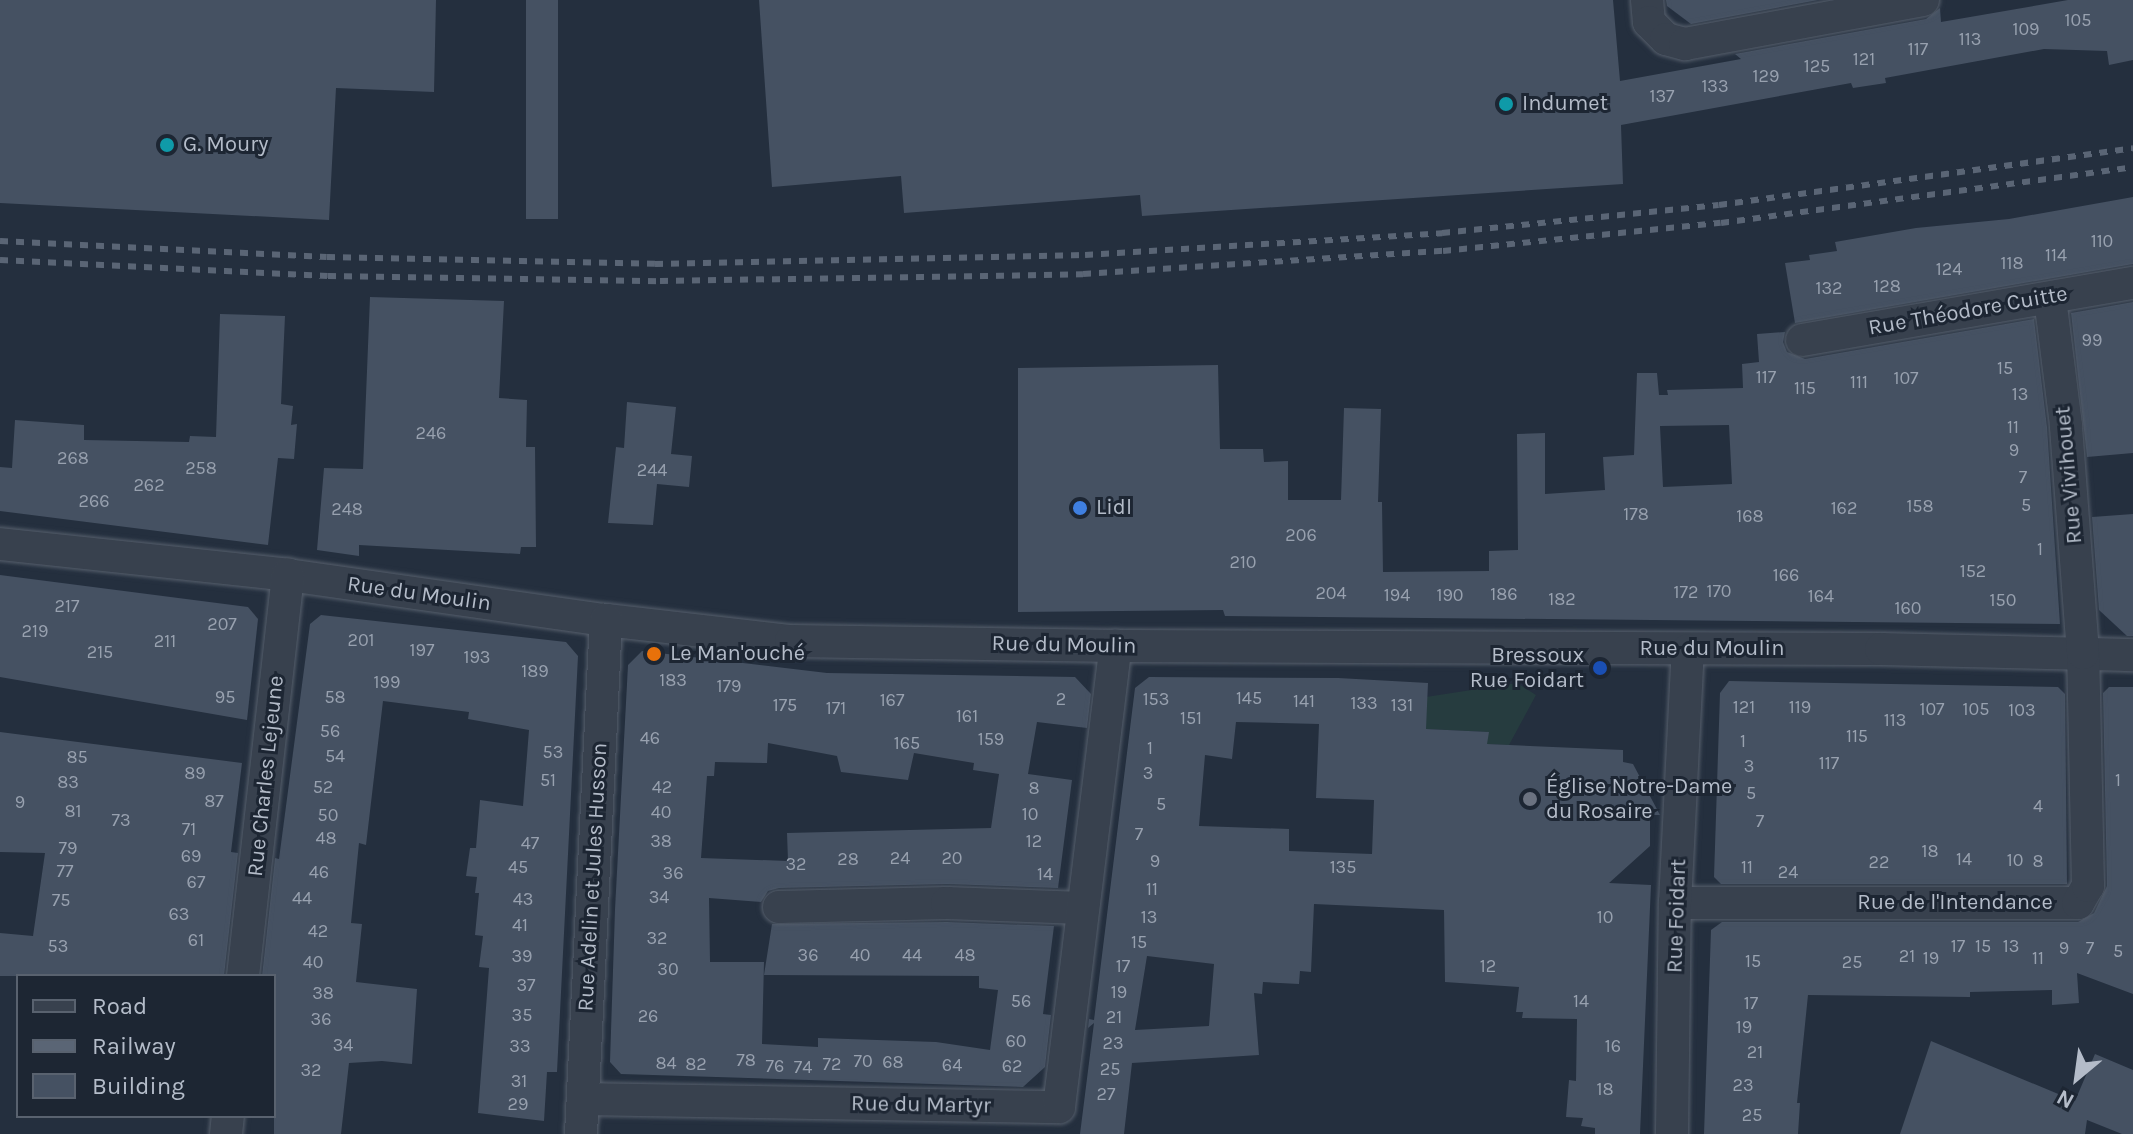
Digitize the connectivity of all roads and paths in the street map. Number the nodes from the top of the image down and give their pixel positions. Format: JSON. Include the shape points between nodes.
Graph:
{"nodes":[{"id":1,"x":1647,"y":0,"type":"edge"},
{"id":2,"x":1923,"y":0,"type":"edge"},
{"id":3,"x":2133,"y":283,"type":"edge"},
{"id":4,"x":2050,"y":298,"type":"junction"},
{"id":5,"x":1802,"y":340,"type":"dead end"},
{"id":6,"x":0,"y":544,"type":"edge"},
{"id":7,"x":288,"y":575,"type":"junction"},
{"id":8,"x":606,"y":620,"type":"junction"},
{"id":9,"x":1116,"y":646,"type":"junction"},
{"id":10,"x":1688,"y":650,"type":"junction"},
{"id":11,"x":2083,"y":653,"type":"junction"},
{"id":12,"x":2133,"y":655,"type":"edge"},
{"id":13,"x":1675,"y":903,"type":"junction"},
{"id":14,"x":779,"y":907,"type":"dead end"},
{"id":15,"x":1082,"y":908,"type":"junction"},
{"id":16,"x":243,"y":974,"type":"edge"},
{"id":17,"x":583,"y":1099,"type":"junction"},
{"id":18,"x":581,"y":1134,"type":"edge"},
{"id":19,"x":1672,"y":1134,"type":"edge"}],
"edges":[{"from":1,"to":2,"type":"street","via":[[1649,22],[1666,39],[1685,44]]},
{"from":3,"to":4,"type":"street","name":"Rue Théodore Cuitte"},
{"from":4,"to":5,"type":"street","name":"Rue Théodore Cuitte"},
{"from":4,"to":11,"type":"street","name":"Rue Vivihouet","via":[[2066,425]]},
{"from":6,"to":7,"type":"street","name":"Rue du Moulin"},
{"from":7,"to":8,"type":"street","name":"Rue du Moulin"},
{"from":7,"to":16,"type":"street","name":"Rue Charles Lejeune"},
{"from":8,"to":9,"type":"street","name":"Rue du Moulin","via":[[791,641]]},
{"from":8,"to":17,"type":"street","name":"Rue Adelin et Jules Husson"},
{"from":9,"to":10,"type":"street","name":"Rue du Moulin"},
{"from":9,"to":15,"type":"street","name":"Rue du Martyr"},
{"from":10,"to":11,"type":"street","name":"Rue du Moulin"},
{"from":10,"to":13,"type":"street","name":"Rue Foidart"},
{"from":11,"to":12,"type":"street","name":"Rue du Moulin"},
{"from":11,"to":13,"type":"street","name":"Rue de l'Intendance","via":[[2088,886],[2078,903]]},
{"from":13,"to":19,"type":"street","name":"Rue Foidart"},
{"from":14,"to":15,"type":"street","via":[[947,903]]},
{"from":15,"to":17,"type":"street","name":"Rue du Martyr","via":[[1059,1107]]},
{"from":17,"to":18,"type":"street","name":"Rue Adelin et Jules Husson"}]}
